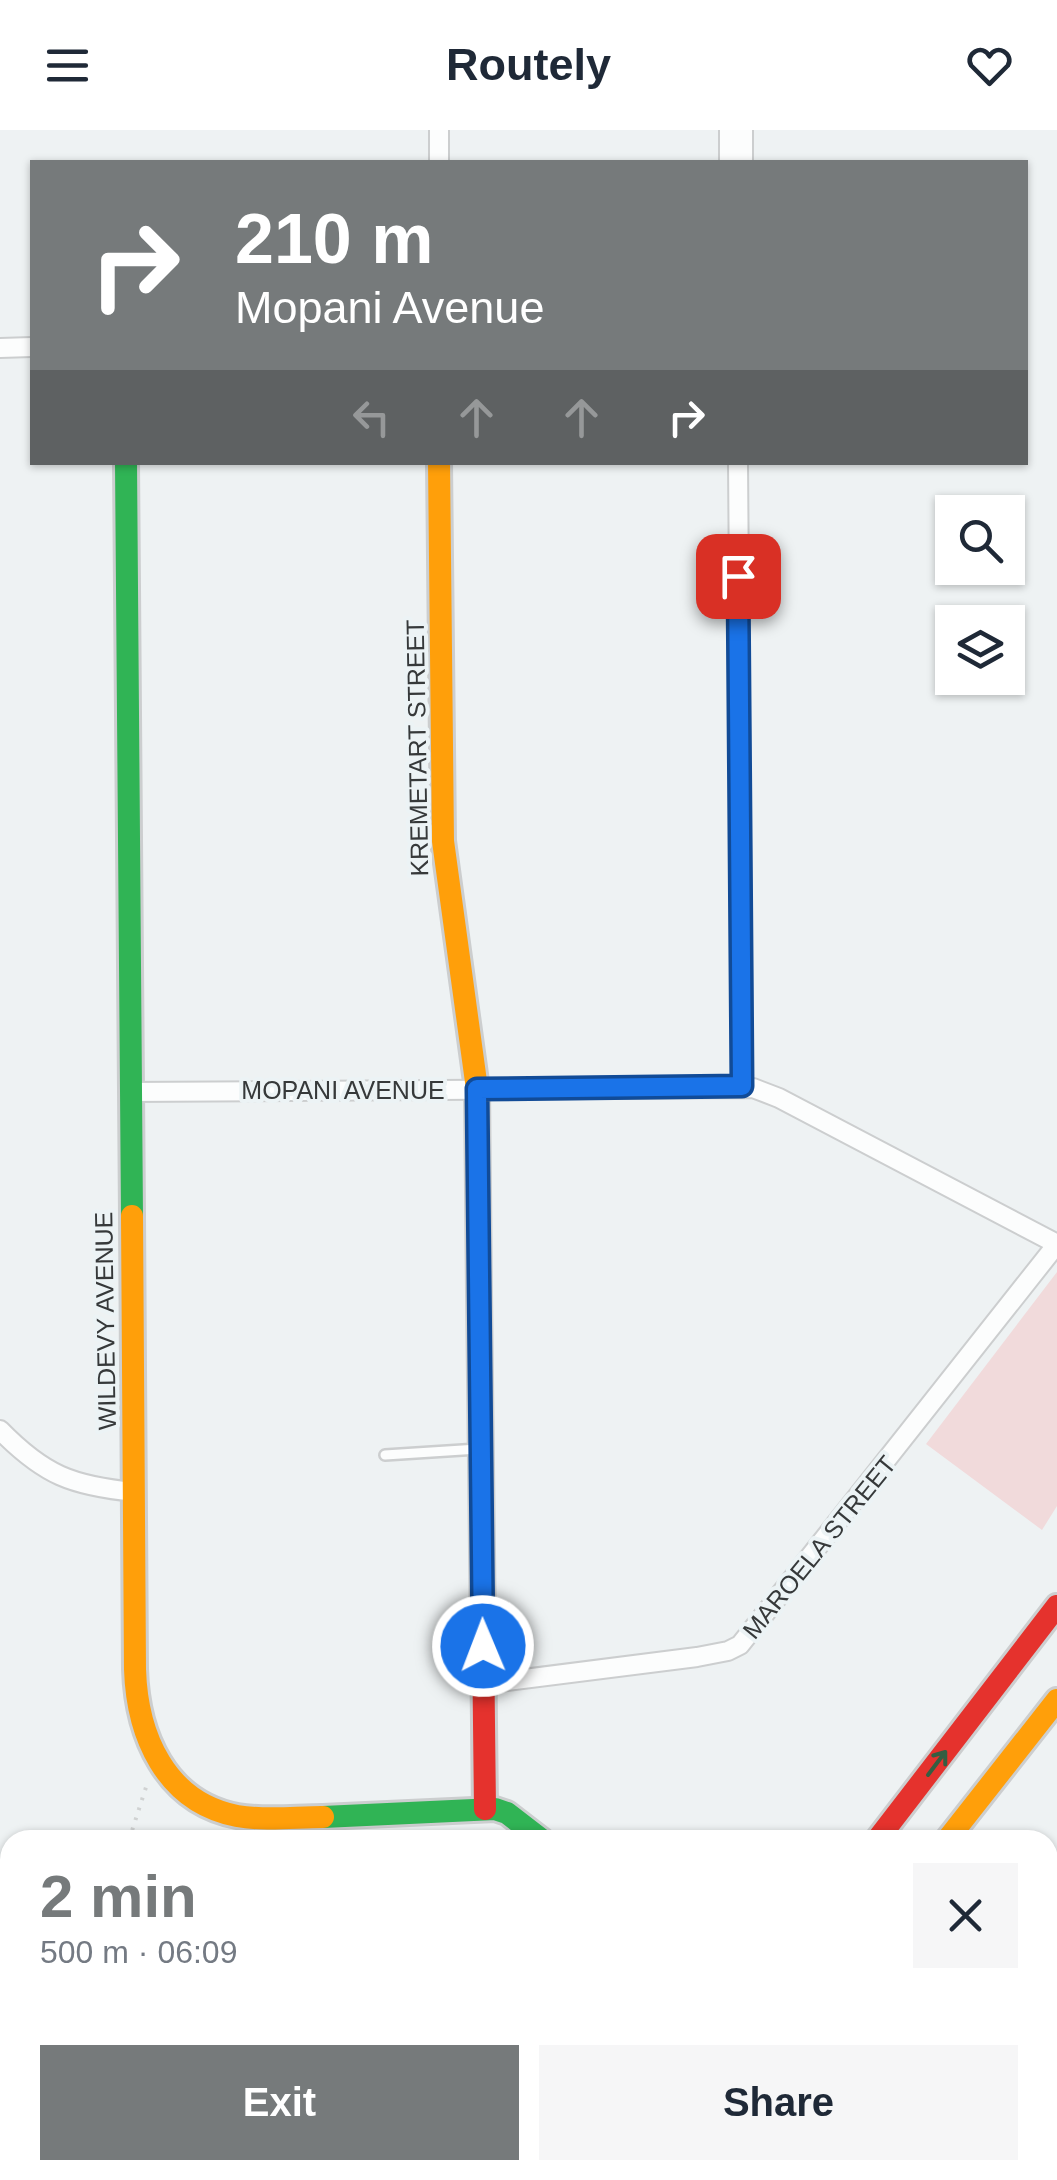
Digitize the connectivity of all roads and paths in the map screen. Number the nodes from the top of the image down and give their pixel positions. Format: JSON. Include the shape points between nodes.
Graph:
{"nodes":[{"id":1,"x":439,"y":130,"type":"edge"},
{"id":2,"x":729,"y":130,"type":"edge"},
{"id":3,"x":744,"y":130,"type":"edge"},
{"id":4,"x":439,"y":160,"type":"edge"},
{"id":5,"x":729,"y":160,"type":"edge"},
{"id":6,"x":742,"y":160,"type":"edge"},
{"id":7,"x":30,"y":347,"type":"edge"},
{"id":8,"x":0,"y":348,"type":"edge"},
{"id":9,"x":126,"y":465,"type":"edge"},
{"id":10,"x":439,"y":465,"type":"edge"},
{"id":11,"x":738,"y":465,"type":"edge"},
{"id":12,"x":742,"y":1086,"type":"junction"},
{"id":13,"x":477,"y":1089,"type":"junction"},
{"id":14,"x":130,"y":1092,"type":"junction"},
{"id":15,"x":1057,"y":1244,"type":"edge"},
{"id":16,"x":0,"y":1430,"type":"edge"},
{"id":17,"x":481,"y":1449,"type":"junction"},
{"id":18,"x":386,"y":1454,"type":"dead end"},
{"id":19,"x":135,"y":1492,"type":"junction"},
{"id":20,"x":1052,"y":1610,"type":"edge"},
{"id":21,"x":484,"y":1684,"type":"junction"},
{"id":22,"x":1057,"y":1700,"type":"edge"},
{"id":23,"x":164,"y":1768,"type":"junction"},
{"id":24,"x":485,"y":1809,"type":"junction"},
{"id":25,"x":132,"y":1830,"type":"edge"},
{"id":26,"x":529,"y":1830,"type":"edge"},
{"id":27,"x":886,"y":1830,"type":"edge"},
{"id":28,"x":956,"y":1830,"type":"edge"}],
"edges":[{"from":1,"to":4,"type":"street"},
{"from":2,"to":5,"type":"street"},
{"from":3,"to":6,"type":"street"},
{"from":7,"to":8,"type":"street"},
{"from":9,"to":14,"type":"main road","name":"WILDEVY AVENUE"},
{"from":10,"to":13,"type":"main road","name":"KREMETART STREET","via":[[444,867]]},
{"from":11,"to":12,"type":"street"},
{"from":12,"to":13,"type":"street","name":"MOPANI AVENUE"},
{"from":12,"to":15,"type":"street","name":"MOPANI AVENUE","via":[[780,1098]]},
{"from":13,"to":14,"type":"street","name":"MOPANI AVENUE"},
{"from":13,"to":17,"type":"main road","name":"KREMETART STREET"},
{"from":14,"to":19,"type":"main road","name":"WILDEVY AVENUE"},
{"from":15,"to":21,"type":"street","name":"MAROELA STREET","via":[[745,1642],[728,1652]]},
{"from":16,"to":19,"type":"street","via":[[52,1474],[74,1484]]},
{"from":17,"to":18,"type":"lane"},
{"from":17,"to":21,"type":"main road","name":"KREMETART STREET"},
{"from":19,"to":23,"type":"main road","name":"WILDEVY AVENUE","via":[[138,1702],[145,1736]]},
{"from":27,"to":20,"type":"main road","one_way":true},
{"from":21,"to":24,"type":"main road","name":"KREMETART STREET"},
{"from":22,"to":28,"type":"main road"},
{"from":23,"to":24,"type":"main road","name":"WILDEVY AVENUE","via":[[199,1800],[254,1818]]},
{"from":23,"to":25,"type":"path","via":[[148,1781]]},
{"from":24,"to":26,"type":"main road","name":"WILDEVY AVENUE","via":[[507,1814]]}]}
